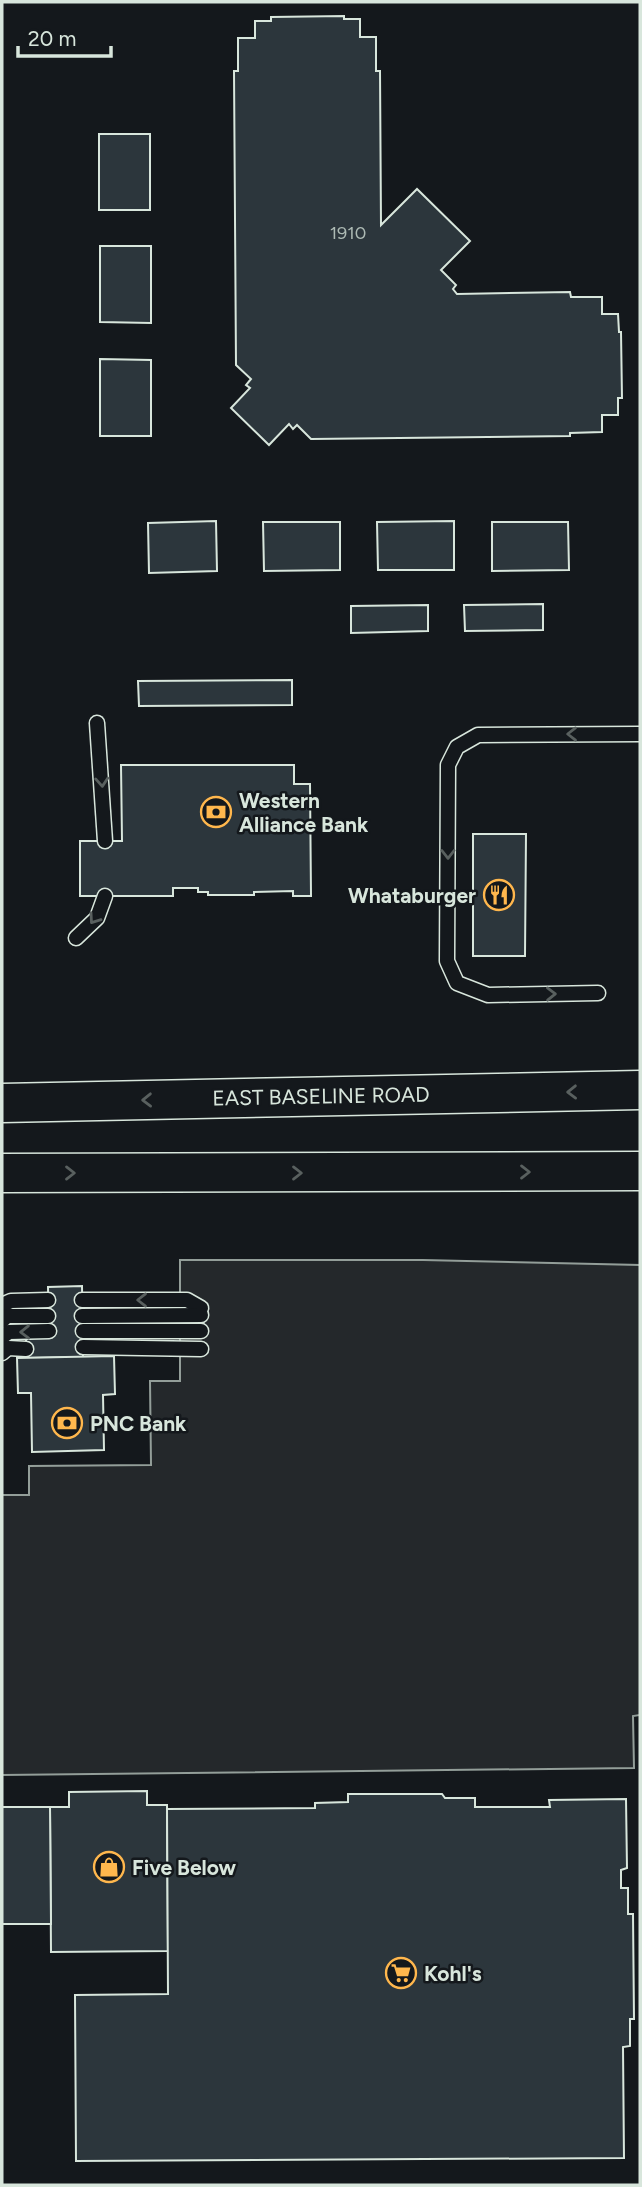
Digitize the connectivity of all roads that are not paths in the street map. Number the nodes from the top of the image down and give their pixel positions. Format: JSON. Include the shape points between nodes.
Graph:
{"nodes":[{"id":1,"x":97,"y":723,"type":"dead end"},
{"id":2,"x":640,"y":734,"type":"edge"},
{"id":3,"x":105,"y":841,"type":"dead end"},
{"id":4,"x":105,"y":896,"type":"dead end"},
{"id":5,"x":76,"y":938,"type":"dead end"},
{"id":6,"x":598,"y":993,"type":"dead end"},
{"id":7,"x":640,"y":1090,"type":"edge"},
{"id":8,"x":2,"y":1103,"type":"edge"},
{"id":9,"x":640,"y":1171,"type":"edge"},
{"id":10,"x":2,"y":1173,"type":"edge"},
{"id":11,"x":48,"y":1300,"type":"dead end"},
{"id":12,"x":82,"y":1300,"type":"dead end"},
{"id":13,"x":2,"y":1306,"type":"edge"},
{"id":14,"x":48,"y":1316,"type":"dead end"},
{"id":15,"x":2,"y":1321,"type":"edge"},
{"id":16,"x":49,"y":1331,"type":"dead end"},
{"id":17,"x":201,"y":1331,"type":"dead end"},
{"id":18,"x":2,"y":1337,"type":"edge"},
{"id":19,"x":83,"y":1347,"type":"dead end"},
{"id":20,"x":26,"y":1349,"type":"dead end"},
{"id":21,"x":201,"y":1349,"type":"dead end"},
{"id":22,"x":2,"y":1353,"type":"edge"}],
"edges":[{"from":1,"to":3,"type":"lane","one_way":true},
{"from":2,"to":6,"type":"lane","one_way":true,"via":[[478,735],[457,747],[448,765],[447,961],[457,983],[488,995]]},
{"from":4,"to":5,"type":"lane","one_way":true,"via":[[97,918]]},
{"from":7,"to":8,"type":"main road","name":"EAST BASELINE ROAD","one_way":true},
{"from":10,"to":9,"type":"main road","one_way":true},
{"from":11,"to":13,"type":"lane","via":[[11,1301]]},
{"from":17,"to":12,"type":"lane","one_way":true,"via":[[82,1324],[201,1312],[187,1300]]},
{"from":14,"to":15,"type":"lane","via":[[7,1316]]},
{"from":16,"to":18,"type":"lane","one_way":true,"via":[[9,1332]]},
{"from":19,"to":21,"type":"lane"},
{"from":20,"to":22,"type":"lane","via":[[8,1348]]}]}
